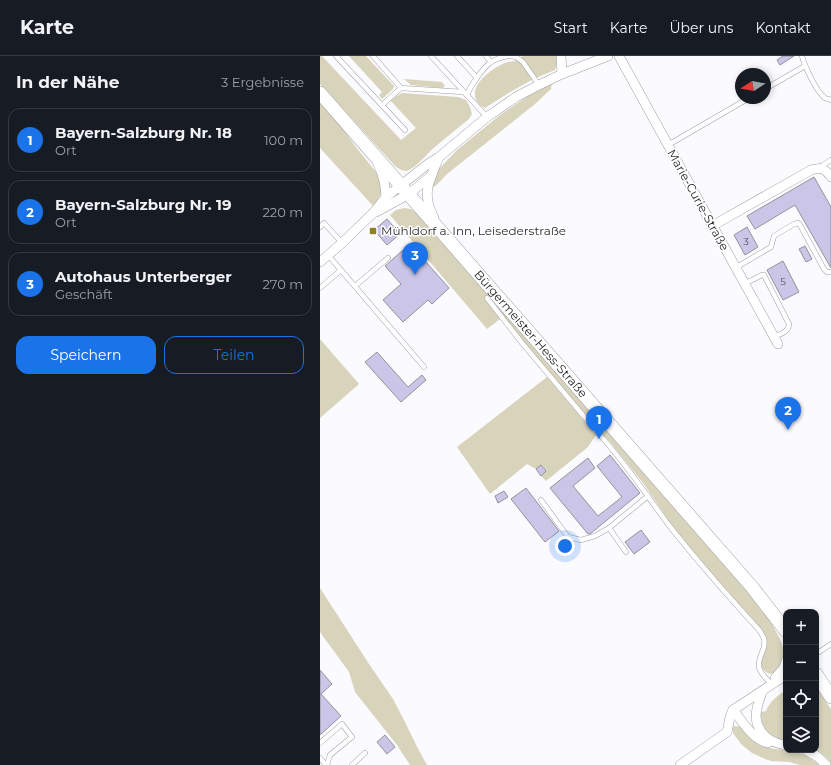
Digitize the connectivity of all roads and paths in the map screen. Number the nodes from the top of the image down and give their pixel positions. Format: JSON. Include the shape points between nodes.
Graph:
{"nodes":[{"id":1,"x":336,"y":56,"type":"edge"},
{"id":2,"x":373,"y":56,"type":"edge"},
{"id":3,"x":431,"y":56,"type":"edge"},
{"id":4,"x":456,"y":56,"type":"edge"},
{"id":5,"x":486,"y":56,"type":"edge"},
{"id":6,"x":513,"y":56,"type":"edge"},
{"id":7,"x":561,"y":56,"type":"edge"},
{"id":8,"x":619,"y":56,"type":"edge"},
{"id":9,"x":802,"y":56,"type":"edge"},
{"id":10,"x":500,"y":57,"type":"edge"},
{"id":11,"x":604,"y":57,"type":"edge"},
{"id":12,"x":491,"y":62,"type":"junction"},
{"id":13,"x":805,"y":66,"type":"junction"},
{"id":14,"x":562,"y":74,"type":"junction"},
{"id":15,"x":477,"y":78,"type":"junction"},
{"id":16,"x":539,"y":85,"type":"junction"},
{"id":17,"x":771,"y":86,"type":"edge"},
{"id":18,"x":401,"y":88,"type":"junction"},
{"id":19,"x":320,"y":93,"type":"edge"},
{"id":20,"x":465,"y":94,"type":"junction"},
{"id":21,"x":831,"y":100,"type":"edge"},
{"id":22,"x":739,"y":104,"type":"edge"},
{"id":23,"x":382,"y":105,"type":"junction"},
{"id":24,"x":487,"y":117,"type":"junction"},
{"id":25,"x":405,"y":130,"type":"dead end"},
{"id":26,"x":668,"y":145,"type":"junction"},
{"id":27,"x":374,"y":154,"type":"junction"},
{"id":28,"x":439,"y":157,"type":"junction"},
{"id":29,"x":831,"y":160,"type":"edge"},
{"id":30,"x":820,"y":169,"type":"junction"},
{"id":31,"x":432,"y":175,"type":"junction"},
{"id":32,"x":831,"y":177,"type":"edge"},
{"id":33,"x":405,"y":189,"type":"junction"},
{"id":34,"x":386,"y":197,"type":"junction"},
{"id":35,"x":374,"y":212,"type":"junction"},
{"id":36,"x":712,"y":226,"type":"junction"},
{"id":37,"x":320,"y":227,"type":"edge"},
{"id":38,"x":440,"y":230,"type":"junction"},
{"id":39,"x":342,"y":243,"type":"junction"},
{"id":40,"x":328,"y":255,"type":"junction"},
{"id":41,"x":388,"y":258,"type":"dead end"},
{"id":42,"x":320,"y":262,"type":"edge"},
{"id":43,"x":735,"y":268,"type":"junction"},
{"id":44,"x":341,"y":270,"type":"junction"},
{"id":45,"x":831,"y":272,"type":"edge"},
{"id":46,"x":744,"y":284,"type":"junction"},
{"id":47,"x":355,"y":286,"type":"junction"},
{"id":48,"x":320,"y":288,"type":"edge"},
{"id":49,"x":487,"y":298,"type":"dead end"},
{"id":50,"x":776,"y":341,"type":"joint"},
{"id":51,"x":424,"y":367,"type":"dead end"},
{"id":52,"x":648,"y":496,"type":"junction"},
{"id":53,"x":540,"y":500,"type":"dead end"},
{"id":54,"x":609,"y":528,"type":"junction"},
{"id":55,"x":626,"y":552,"type":"dead end"},
{"id":56,"x":783,"y":630,"type":"edge"},
{"id":57,"x":831,"y":644,"type":"edge"},
{"id":58,"x":819,"y":652,"type":"edge"},
{"id":59,"x":783,"y":669,"type":"edge"},
{"id":60,"x":783,"y":677,"type":"edge"},
{"id":61,"x":819,"y":679,"type":"edge"},
{"id":62,"x":772,"y":684,"type":"junction"},
{"id":63,"x":762,"y":692,"type":"junction"},
{"id":64,"x":831,"y":697,"type":"edge"},
{"id":65,"x":733,"y":710,"type":"junction"},
{"id":66,"x":320,"y":743,"type":"edge"},
{"id":67,"x":782,"y":744,"type":"edge"},
{"id":68,"x":365,"y":753,"type":"dead end"},
{"id":69,"x":811,"y":753,"type":"edge"},
{"id":70,"x":320,"y":758,"type":"edge"},
{"id":71,"x":326,"y":765,"type":"edge"},
{"id":72,"x":352,"y":765,"type":"edge"},
{"id":73,"x":680,"y":765,"type":"edge"},
{"id":74,"x":826,"y":765,"type":"edge"}],
"edges":[{"from":1,"to":23,"type":"lane"},
{"from":2,"to":18,"type":"lane"},
{"from":3,"to":20,"type":"lane"},
{"from":4,"to":15,"type":"lane"},
{"from":5,"to":12,"type":"lane"},
{"from":6,"to":10,"type":"lane"},
{"from":6,"to":16,"type":"lane","via":[[523,62]]},
{"from":7,"to":14,"type":"street"},
{"from":8,"to":26,"type":"street","name":"Marie-Curie-Straße"},
{"from":9,"to":13,"type":"lane"},
{"from":10,"to":12,"type":"lane"},
{"from":11,"to":14,"type":"street"},
{"from":12,"to":15,"type":"lane"},
{"from":13,"to":17,"type":"lane"},
{"from":13,"to":21,"type":"lane","via":[[817,88],[825,98]]},
{"from":14,"to":16,"type":"street"},
{"from":15,"to":20,"type":"lane"},
{"from":16,"to":24,"type":"street"},
{"from":18,"to":20,"type":"lane"},
{"from":18,"to":23,"type":"lane"},
{"from":19,"to":27,"type":"main road","name":"Bürgermeister-Hess-Straße"},
{"from":20,"to":24,"type":"lane"},
{"from":22,"to":26,"type":"lane"},
{"from":23,"to":25,"type":"lane"},
{"from":24,"to":28,"type":"street"},
{"from":26,"to":36,"type":"street","name":"Marie-Curie-Straße"},
{"from":27,"to":33,"type":"main road","name":"Bürgermeister-Hess-Straße"},
{"from":27,"to":34,"type":"street","via":[[384,176]]},
{"from":28,"to":31,"type":"street"},
{"from":28,"to":33,"type":"street","via":[[428,164]]},
{"from":29,"to":30,"type":"lane"},
{"from":30,"to":32,"type":"street","via":[[826,170]]},
{"from":30,"to":36,"type":"street","via":[[811,170]]},
{"from":31,"to":33,"type":"street"},
{"from":31,"to":38,"type":"street","via":[[427,198],[429,209]]},
{"from":33,"to":34,"type":"street"},
{"from":33,"to":35,"type":"street"},
{"from":33,"to":38,"type":"main road","name":"Bürgermeister-Hess-Straße"},
{"from":34,"to":35,"type":"street"},
{"from":35,"to":39,"type":"street"},
{"from":36,"to":43,"type":"street","name":"Marie-Curie-Straße"},
{"from":37,"to":39,"type":"lane","via":[[324,223]]},
{"from":38,"to":56,"type":"main road","name":"Bürgermeister-Hess-Straße","via":[[752,586]]},
{"from":39,"to":40,"type":"street"},
{"from":40,"to":42,"type":"street"},
{"from":40,"to":44,"type":"lane"},
{"from":41,"to":47,"type":"lane"},
{"from":43,"to":45,"type":"lane","via":[[771,248],[774,236],[798,223],[826,272]]},
{"from":43,"to":46,"type":"street","name":"Marie-Curie-Straße"},
{"from":44,"to":47,"type":"lane"},
{"from":44,"to":48,"type":"lane"},
{"from":46,"to":50,"type":"street","name":"Marie-Curie-Straße"},
{"from":46,"to":50,"type":"lane","via":[[764,276],[789,324],[789,328]]},
{"from":47,"to":51,"type":"lane"},
{"from":49,"to":52,"type":"lane","via":[[522,343],[611,446]]},
{"from":52,"to":54,"type":"lane"},
{"from":52,"to":62,"type":"lane","via":[[717,584],[760,631],[764,648],[759,667]]},
{"from":53,"to":54,"type":"lane","via":[[568,537],[581,540]]},
{"from":54,"to":55,"type":"lane"},
{"from":57,"to":58,"type":"lane"},
{"from":59,"to":62,"type":"street"},
{"from":60,"to":62,"type":"street"},
{"from":61,"to":64,"type":"main road"},
{"from":62,"to":63,"type":"street"},
{"from":63,"to":65,"type":"street"},
{"from":63,"to":67,"type":"street","via":[[757,708],[757,721],[768,739]]},
{"from":65,"to":67,"type":"street","via":[[756,737],[766,743]]},
{"from":65,"to":73,"type":"street","via":[[727,732]]},
{"from":66,"to":71,"type":"lane","via":[[342,724],[352,737],[330,755]]},
{"from":68,"to":72,"type":"lane"},
{"from":69,"to":74,"type":"street"},
{"from":70,"to":71,"type":"lane"}]}
